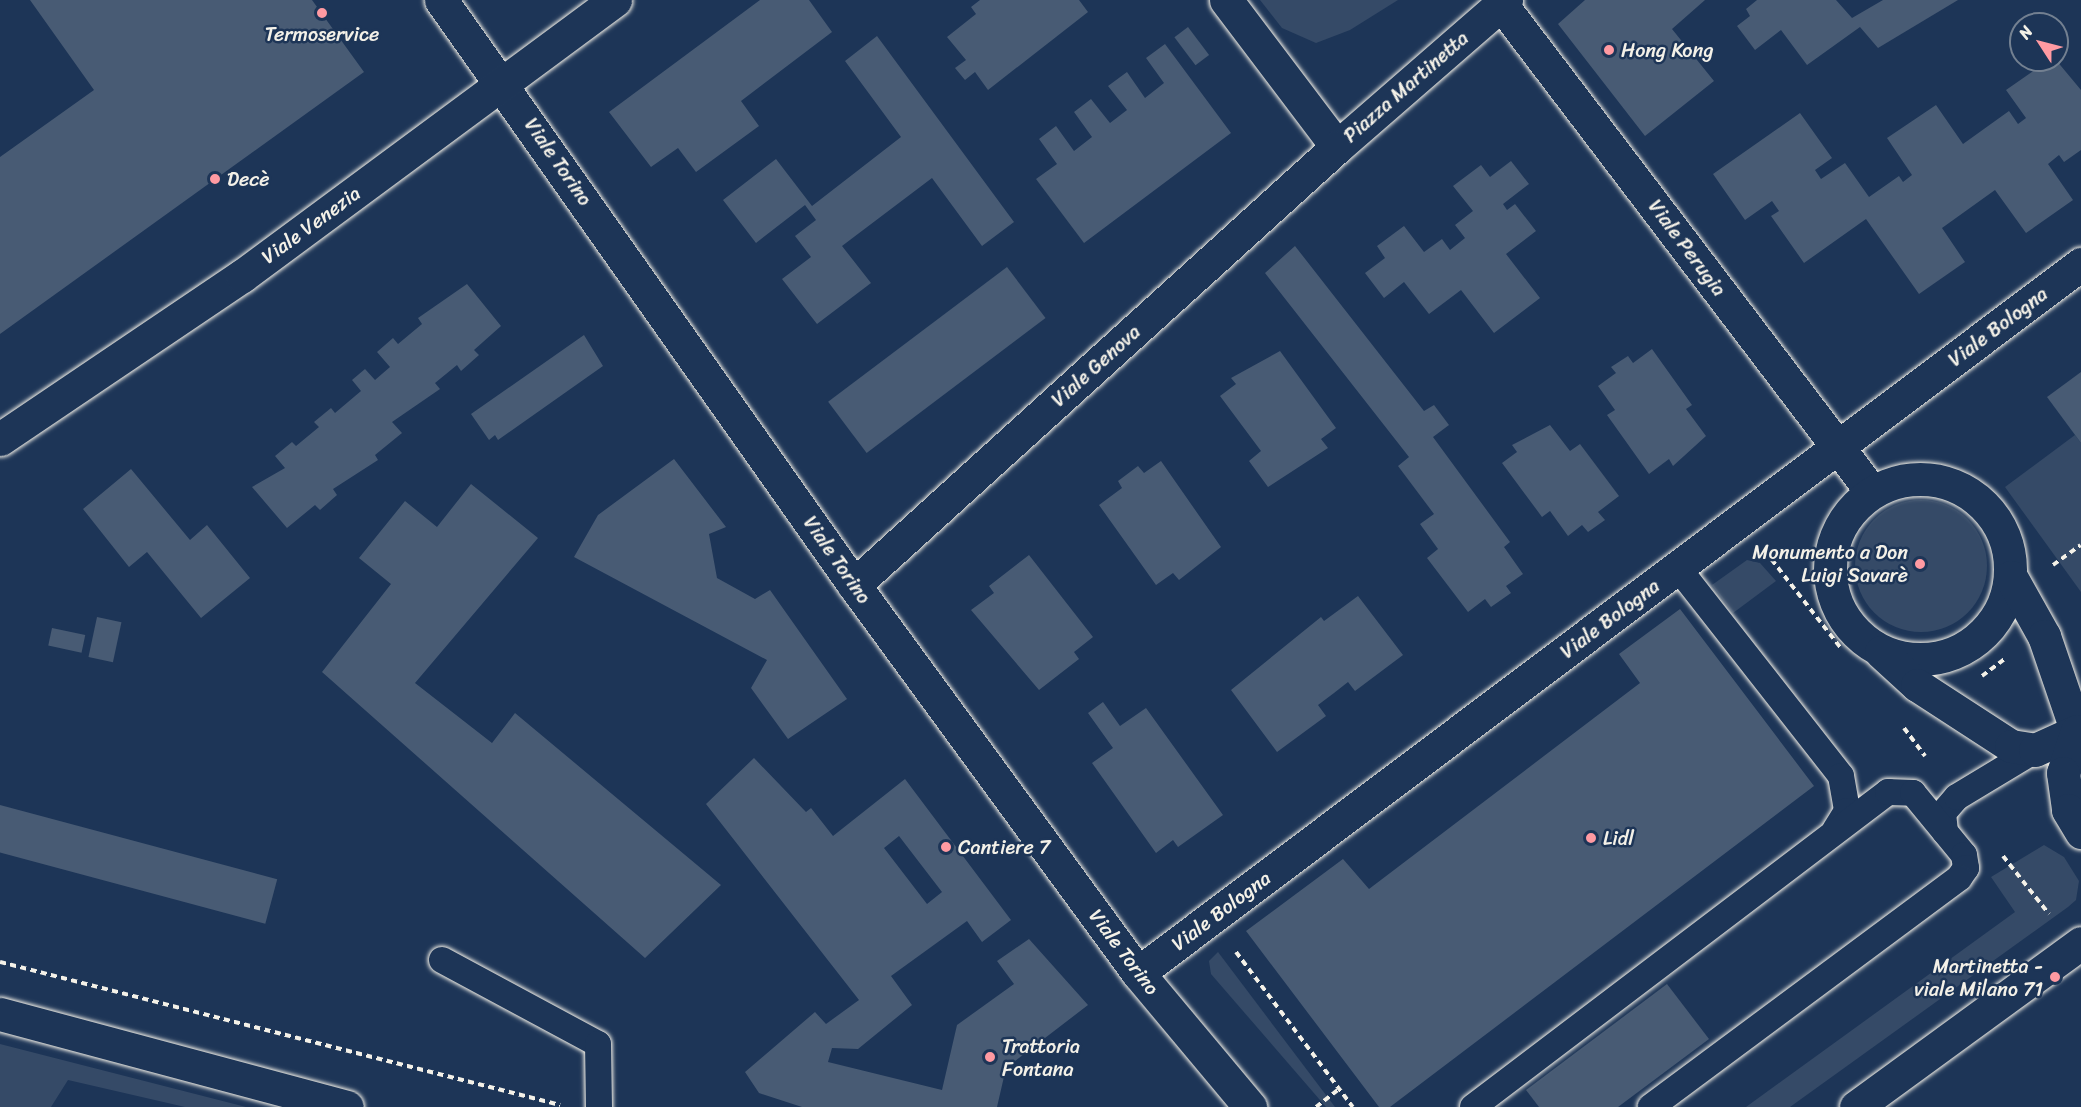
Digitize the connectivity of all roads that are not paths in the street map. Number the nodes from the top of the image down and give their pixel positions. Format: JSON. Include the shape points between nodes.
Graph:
{"nodes":[{"id":1,"x":441,"y":0,"type":"edge"},
{"id":2,"x":615,"y":0,"type":"edge"},
{"id":3,"x":1226,"y":0,"type":"edge"},
{"id":4,"x":1503,"y":2,"type":"edge"},
{"id":5,"x":503,"y":83,"type":"junction"},
{"id":6,"x":1337,"y":147,"type":"junction"},
{"id":7,"x":2081,"y":264,"type":"edge"},
{"id":8,"x":0,"y":439,"type":"edge"},
{"id":9,"x":1838,"y":447,"type":"junction"},
{"id":10,"x":1872,"y":492,"type":"junction"},
{"id":11,"x":1678,"y":568,"type":"junction"},
{"id":12,"x":2011,"y":577,"type":"junction"},
{"id":13,"x":854,"y":585,"type":"junction"},
{"id":14,"x":1877,"y":649,"type":"junction"},
{"id":15,"x":2080,"y":735,"type":"edge"},
{"id":16,"x":2035,"y":750,"type":"junction"},
{"id":17,"x":1945,"y":832,"type":"junction"},
{"id":18,"x":2081,"y":832,"type":"edge"},
{"id":19,"x":1832,"y":834,"type":"junction"},
{"id":20,"x":2078,"y":946,"type":"edge"},
{"id":21,"x":442,"y":960,"type":"dead end"},
{"id":22,"x":1138,"y":973,"type":"junction"},
{"id":23,"x":0,"y":1014,"type":"edge"},
{"id":24,"x":347,"y":1107,"type":"edge"},
{"id":25,"x":599,"y":1107,"type":"edge"},
{"id":26,"x":1250,"y":1107,"type":"edge"},
{"id":27,"x":1473,"y":1107,"type":"edge"},
{"id":28,"x":1651,"y":1107,"type":"edge"},
{"id":29,"x":1856,"y":1107,"type":"edge"}],
"edges":[{"from":1,"to":5,"type":"street","name":"Viale Torino"},
{"from":2,"to":5,"type":"street","name":"Viale Venezia"},
{"from":3,"to":6,"type":"street","name":"Piazza Martinetta"},
{"from":4,"to":6,"type":"street","name":"Piazza Martinetta"},
{"from":4,"to":9,"type":"street","name":"Viale Perugia"},
{"from":5,"to":8,"type":"street","name":"Viale Venezia","via":[[233,283]]},
{"from":5,"to":13,"type":"street","name":"Viale Torino"},
{"from":6,"to":13,"type":"street","name":"Viale Genova"},
{"from":7,"to":9,"type":"street","name":"Viale Bologna"},
{"from":9,"to":10,"type":"street","name":"Viale Perugia"},
{"from":9,"to":11,"type":"street","name":"Viale Bologna"},
{"from":10,"to":12,"type":"street","via":[[1917,478],[1947,482],[1975,496],[2004,537]]},
{"from":10,"to":14,"type":"street","via":[[1842,523],[1832,550],[1830,579],[1838,608],[1854,632]]},
{"from":11,"to":19,"type":"lane","via":[[1840,776],[1847,811]]},
{"from":11,"to":22,"type":"street","name":"Viale Bologna"},
{"from":12,"to":14,"type":"street","via":[[2003,606],[1987,632],[1962,650],[1934,659],[1905,659]]},
{"from":12,"to":15,"type":"street","via":[[2044,636]]},
{"from":13,"to":22,"type":"street","name":"Viale Torino"},
{"from":14,"to":16,"type":"street","via":[[1964,717],[2011,746]]},
{"from":15,"to":16,"type":"street"},
{"from":15,"to":18,"type":"street","via":[[2063,773],[2067,810]]},
{"from":16,"to":17,"type":"lane","via":[[1957,797],[1943,813]]},
{"from":17,"to":19,"type":"lane","via":[[1913,793],[1898,788]]},
{"from":17,"to":28,"type":"lane","via":[[1964,855],[1966,868],[1959,878]]},
{"from":19,"to":27,"type":"lane"},
{"from":20,"to":29,"type":"street"},
{"from":21,"to":25,"type":"lane","via":[[598,1044]]},
{"from":22,"to":26,"type":"street","name":"Viale Torino"},
{"from":23,"to":24,"type":"street"}]}
